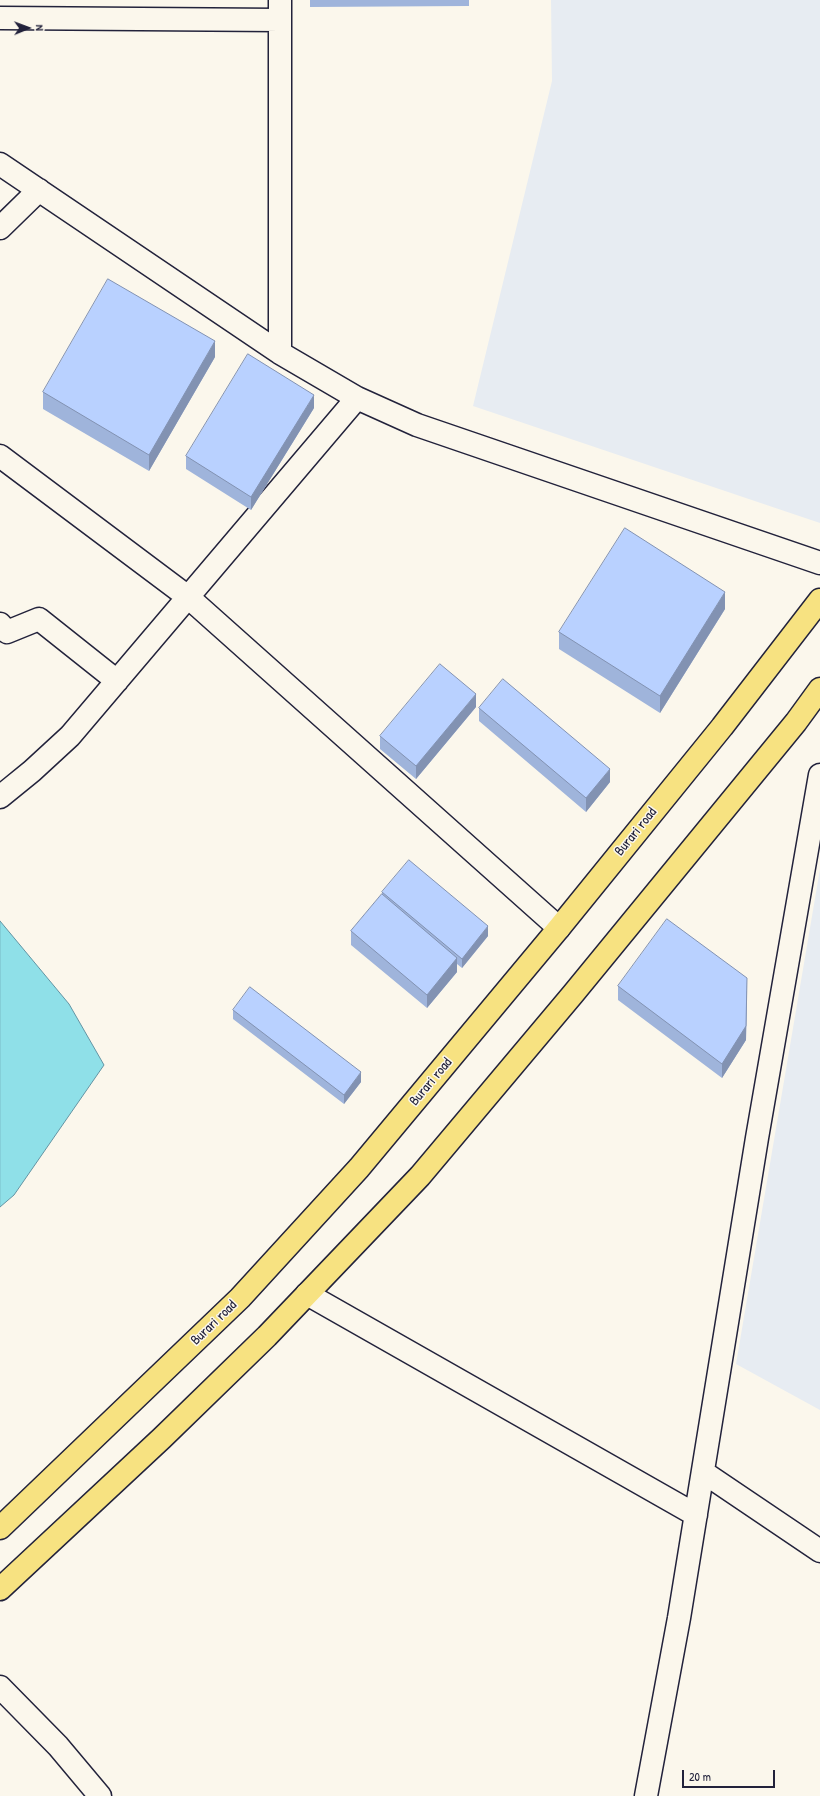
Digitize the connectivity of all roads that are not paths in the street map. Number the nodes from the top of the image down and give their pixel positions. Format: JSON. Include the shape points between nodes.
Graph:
{"nodes":[{"id":1,"x":280,"y":10,"type":"edge"},
{"id":2,"x":0,"y":18,"type":"edge"},
{"id":3,"x":0,"y":164,"type":"edge"},
{"id":4,"x":39,"y":190,"type":"junction"},
{"id":5,"x":0,"y":228,"type":"edge"},
{"id":6,"x":280,"y":353,"type":"junction"},
{"id":7,"x":357,"y":398,"type":"junction"},
{"id":8,"x":0,"y":456,"type":"edge"},
{"id":9,"x":820,"y":562,"type":"edge"},
{"id":10,"x":188,"y":597,"type":"junction"},
{"id":11,"x":820,"y":600,"type":"edge"},
{"id":12,"x":0,"y":624,"type":"edge"},
{"id":13,"x":117,"y":681,"type":"junction"},
{"id":14,"x":820,"y":689,"type":"edge"},
{"id":15,"x":820,"y":775,"type":"edge"},
{"id":16,"x":0,"y":797,"type":"edge"},
{"id":17,"x":559,"y":928,"type":"junction"},
{"id":18,"x":307,"y":1294,"type":"junction"},
{"id":19,"x":703,"y":1472,"type":"junction"},
{"id":20,"x":696,"y":1515,"type":"junction"},
{"id":21,"x":0,"y":1528,"type":"edge"},
{"id":22,"x":820,"y":1551,"type":"edge"},
{"id":23,"x":0,"y":1589,"type":"edge"},
{"id":24,"x":0,"y":1687,"type":"edge"},
{"id":25,"x":100,"y":1796,"type":"edge"},
{"id":26,"x":646,"y":1796,"type":"edge"}],
"edges":[{"from":1,"to":2,"type":"street"},
{"from":1,"to":6,"type":"street"},
{"from":3,"to":4,"type":"street"},
{"from":4,"to":5,"type":"street"},
{"from":4,"to":6,"type":"street"},
{"from":6,"to":7,"type":"street"},
{"from":7,"to":9,"type":"street","via":[[417,425]]},
{"from":7,"to":10,"type":"street"},
{"from":8,"to":10,"type":"street"},
{"from":10,"to":13,"type":"street"},
{"from":10,"to":17,"type":"street"},
{"from":11,"to":17,"type":"main road","name":"Burari road","via":[[722,727]]},
{"from":12,"to":13,"type":"street","via":[[7,632],[39,619]]},
{"from":13,"to":16,"type":"street","via":[[70,736],[32,772]]},
{"from":14,"to":18,"type":"main road","via":[[599,963],[420,1176]]},
{"from":15,"to":19,"type":"street"},
{"from":17,"to":21,"type":"main road","name":"Burari road","via":[[359,1168],[240,1298]]},
{"from":18,"to":20,"type":"street"},
{"from":18,"to":23,"type":"main road","via":[[162,1438]]},
{"from":19,"to":20,"type":"street"},
{"from":19,"to":22,"type":"street"},
{"from":20,"to":26,"type":"street"},
{"from":24,"to":25,"type":"street","via":[[58,1746]]}]}
